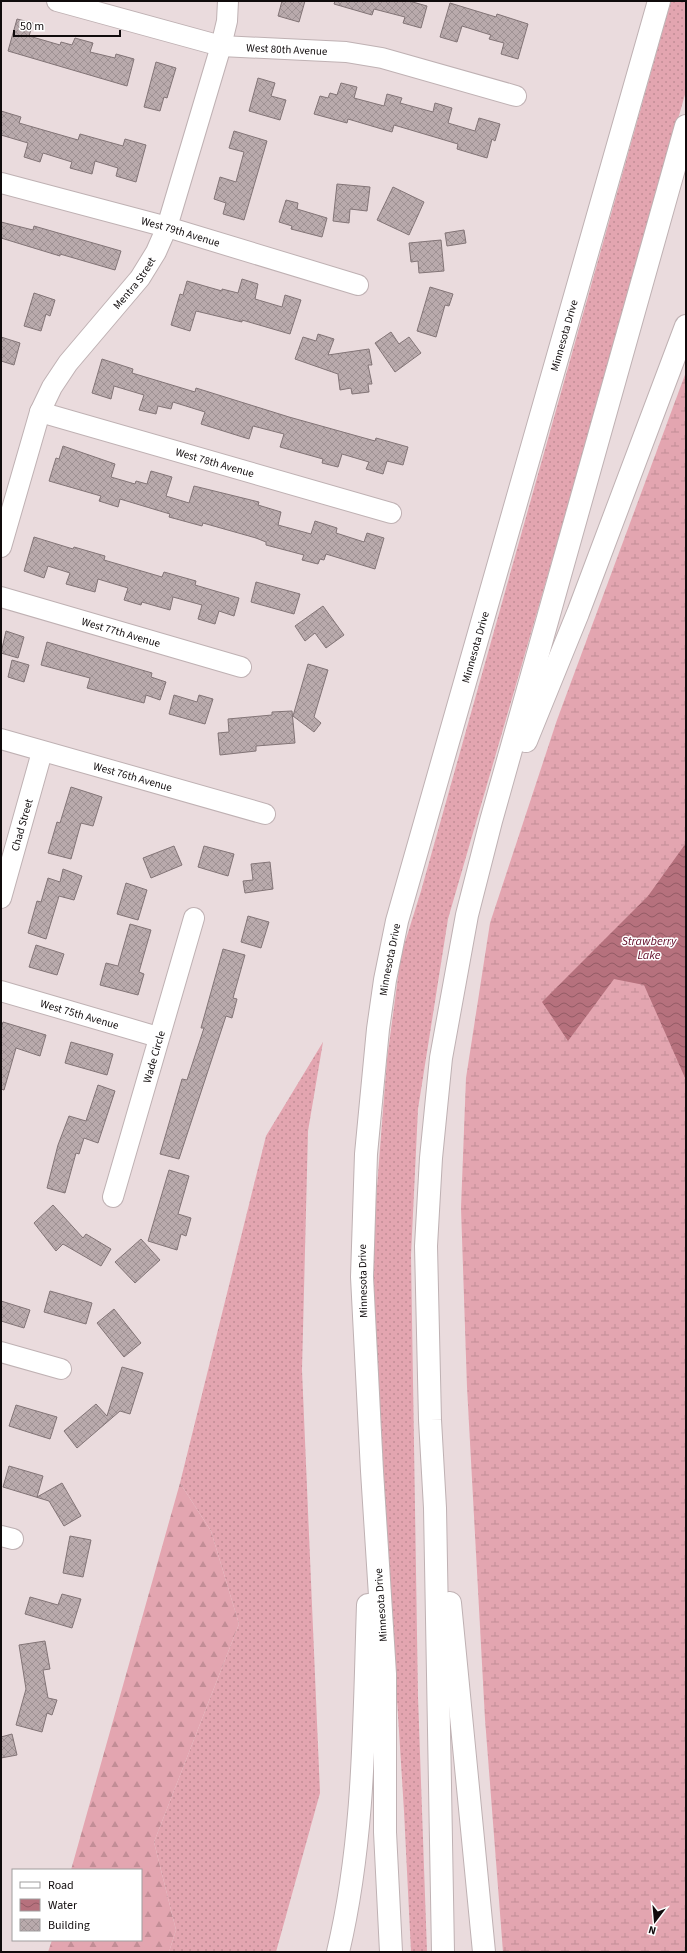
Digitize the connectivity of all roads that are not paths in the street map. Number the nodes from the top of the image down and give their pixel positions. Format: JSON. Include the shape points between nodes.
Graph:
{"nodes":[{"id":1,"x":57,"y":1,"type":"edge"},
{"id":2,"x":228,"y":1,"type":"edge"},
{"id":3,"x":659,"y":1,"type":"edge"},
{"id":4,"x":221,"y":46,"type":"junction"},
{"id":5,"x":516,"y":96,"type":"dead end"},
{"id":6,"x":686,"y":126,"type":"edge"},
{"id":7,"x":1,"y":183,"type":"edge"},
{"id":8,"x":167,"y":227,"type":"junction"},
{"id":9,"x":358,"y":285,"type":"dead end"},
{"id":10,"x":686,"y":326,"type":"edge"},
{"id":11,"x":40,"y":412,"type":"junction"},
{"id":12,"x":391,"y":513,"type":"dead end"},
{"id":13,"x":1,"y":547,"type":"edge"},
{"id":14,"x":1,"y":597,"type":"edge"},
{"id":15,"x":241,"y":667,"type":"dead end"},
{"id":16,"x":1,"y":739,"type":"edge"},
{"id":17,"x":42,"y":752,"type":"junction"},
{"id":18,"x":265,"y":814,"type":"dead end"},
{"id":19,"x":491,"y":821,"type":"junction"},
{"id":20,"x":1,"y":898,"type":"edge"},
{"id":21,"x":194,"y":918,"type":"dead end"},
{"id":22,"x":1,"y":991,"type":"edge"},
{"id":23,"x":158,"y":1037,"type":"junction"},
{"id":24,"x":113,"y":1197,"type":"dead end"},
{"id":25,"x":1,"y":1352,"type":"edge"},
{"id":26,"x":61,"y":1369,"type":"dead end"},
{"id":27,"x":372,"y":1472,"type":"junction"},
{"id":28,"x":435,"y":1508,"type":"junction"},
{"id":29,"x":338,"y":1952,"type":"edge"},
{"id":30,"x":391,"y":1952,"type":"edge"},
{"id":31,"x":443,"y":1952,"type":"edge"},
{"id":32,"x":484,"y":1952,"type":"edge"}],
"edges":[{"from":1,"to":4,"type":"street","name":"West 80th Avenue"},
{"from":2,"to":4,"type":"street","name":"Mentra Street"},
{"from":3,"to":27,"type":"highway","name":"Minnesota Drive","via":[[397,921],[385,980],[366,1154],[363,1221],[363,1292]]},
{"from":4,"to":5,"type":"street","name":"West 80th Avenue","via":[[346,52],[382,58]]},
{"from":4,"to":8,"type":"street","name":"Mentra Street"},
{"from":6,"to":19,"type":"highway"},
{"from":7,"to":8,"type":"street","name":"West 79th Avenue"},
{"from":8,"to":9,"type":"street","name":"West 79th Avenue"},
{"from":8,"to":11,"type":"street","name":"Mentra Street","via":[[140,278],[68,364],[52,387]]},
{"from":10,"to":19,"type":"highway","via":[[578,613]]},
{"from":11,"to":12,"type":"street","name":"West 78th Avenue"},
{"from":11,"to":13,"type":"street","name":"Mentra Street"},
{"from":14,"to":15,"type":"street","name":"West 77th Avenue"},
{"from":16,"to":17,"type":"street","name":"West 76th Avenue"},
{"from":17,"to":18,"type":"street","name":"West 76th Avenue"},
{"from":17,"to":20,"type":"street","name":"Chad Street"},
{"from":19,"to":28,"type":"highway","via":[[467,915],[441,1058],[431,1158],[426,1246]]},
{"from":21,"to":23,"type":"street","name":"Wade Circle"},
{"from":22,"to":23,"type":"street","name":"West 75th Avenue"},
{"from":23,"to":24,"type":"street","name":"Wade Circle"},
{"from":25,"to":26,"type":"street"},
{"from":27,"to":29,"type":"highway","via":[[361,1802],[347,1916]]},
{"from":27,"to":30,"type":"highway","name":"Minnesota Drive","via":[[385,1674],[386,1832]]},
{"from":28,"to":31,"type":"highway"},
{"from":28,"to":32,"type":"highway","via":[[449,1591]]}]}
